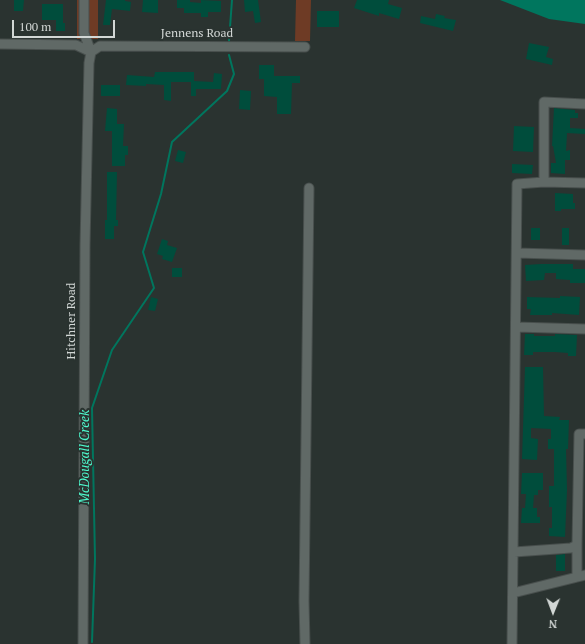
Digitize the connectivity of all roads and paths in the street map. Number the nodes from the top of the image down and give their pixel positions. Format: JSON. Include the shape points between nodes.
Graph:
{"nodes":[{"id":1,"x":84,"y":0,"type":"edge"},
{"id":2,"x":0,"y":44,"type":"edge"},
{"id":3,"x":305,"y":47,"type":"dead end"},
{"id":4,"x":91,"y":52,"type":"junction"},
{"id":5,"x":585,"y":104,"type":"edge"},
{"id":6,"x":544,"y":182,"type":"junction"},
{"id":7,"x":585,"y":184,"type":"edge"},
{"id":8,"x":309,"y":188,"type":"dead end"},
{"id":9,"x":517,"y":253,"type":"junction"},
{"id":10,"x":585,"y":255,"type":"edge"},
{"id":11,"x":516,"y":327,"type":"junction"},
{"id":12,"x":585,"y":329,"type":"edge"},
{"id":13,"x":585,"y":434,"type":"edge"},
{"id":14,"x":577,"y":545,"type":"junction"},
{"id":15,"x":514,"y":552,"type":"junction"},
{"id":16,"x":581,"y":576,"type":"edge"},
{"id":17,"x":513,"y":593,"type":"junction"},
{"id":18,"x":83,"y":644,"type":"edge"},
{"id":19,"x":305,"y":644,"type":"edge"},
{"id":20,"x":512,"y":644,"type":"edge"}],
"edges":[{"from":1,"to":4,"type":"street","name":"Hitchner Road","via":[[84,33]]},
{"from":2,"to":4,"type":"street","via":[[76,45]]},
{"from":3,"to":4,"type":"street","name":"Jennens Road","via":[[100,46]]},
{"from":4,"to":18,"type":"street","name":"Hitchner Road","via":[[85,238]]},
{"from":5,"to":6,"type":"street","via":[[544,102]]},
{"from":6,"to":7,"type":"street"},
{"from":6,"to":9,"type":"street","via":[[518,184]]},
{"from":8,"to":19,"type":"street"},
{"from":9,"to":10,"type":"street"},
{"from":9,"to":11,"type":"street"},
{"from":11,"to":12,"type":"street"},
{"from":11,"to":15,"type":"street"},
{"from":13,"to":14,"type":"street","via":[[578,434]]},
{"from":14,"to":15,"type":"street","via":[[570,548]]},
{"from":14,"to":16,"type":"street"},
{"from":15,"to":17,"type":"street"},
{"from":16,"to":17,"type":"street"},
{"from":17,"to":20,"type":"street"}]}
